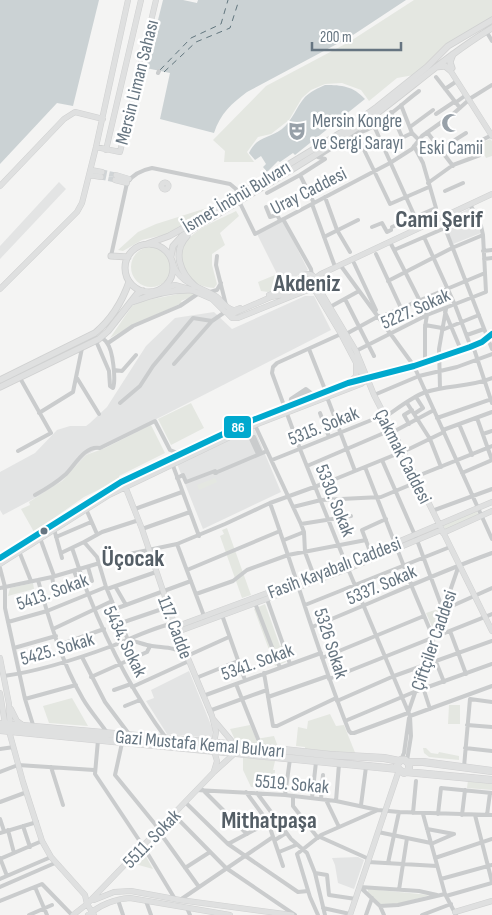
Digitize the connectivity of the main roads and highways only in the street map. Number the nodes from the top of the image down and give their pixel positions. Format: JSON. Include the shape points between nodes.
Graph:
{"nodes":[{"id":1,"x":492,"y":20,"type":"edge"},
{"id":2,"x":489,"y":30,"type":"edge"},
{"id":3,"x":453,"y":53,"type":"junction"},
{"id":4,"x":436,"y":67,"type":"junction"},
{"id":5,"x":238,"y":199,"type":"junction"},
{"id":6,"x":191,"y":230,"type":"junction"},
{"id":7,"x":147,"y":244,"type":"junction"},
{"id":8,"x":111,"y":256,"type":"road end"},
{"id":9,"x":171,"y":256,"type":"junction"},
{"id":10,"x":128,"y":257,"type":"junction"},
{"id":11,"x":129,"y":282,"type":"junction"},
{"id":12,"x":143,"y":292,"type":"junction"},
{"id":13,"x":130,"y":303,"type":"junction"},
{"id":14,"x":0,"y":380,"type":"edge"},
{"id":15,"x":0,"y":387,"type":"edge"},
{"id":16,"x":5,"y":727,"type":"edge"},
{"id":17,"x":214,"y":747,"type":"junction"},
{"id":18,"x":404,"y":761,"type":"junction"},
{"id":19,"x":402,"y":771,"type":"junction"},
{"id":20,"x":492,"y":772,"type":"edge"},
{"id":21,"x":492,"y":780,"type":"edge"}],
"edges":[{"from":1,"to":5,"type":"main road","name":"İsmet İnönü Bulvarı","via":[[455,41],[384,102],[342,132]]},
{"from":2,"to":3,"type":"main road","name":"İsmet İnönü Bulvarı"},
{"from":3,"to":4,"type":"main road","name":"İsmet İnönü Bulvarı"},
{"from":3,"to":4,"type":"main road","via":[[451,69]]},
{"from":4,"to":5,"type":"main road","name":"İsmet İnönü Bulvarı","via":[[355,131]]},
{"from":5,"to":6,"type":"main road","name":"İsmet İnönü Bulvarı"},
{"from":5,"to":7,"type":"main road","name":"İsmet İnönü Bulvarı"},
{"from":6,"to":9,"type":"main road","name":"İsmet İnönü Bulvarı","via":[[177,239]]},
{"from":6,"to":13,"type":"main road","via":[[180,244],[178,253],[193,288]]},
{"from":7,"to":9,"type":"main road","via":[[158,245]]},
{"from":7,"to":10,"type":"main road","via":[[135,248]]},
{"from":8,"to":10,"type":"main road"},
{"from":9,"to":12,"type":"main road","via":[[174,270],[170,281],[161,289]]},
{"from":10,"to":11,"type":"main road","via":[[125,271]]},
{"from":11,"to":12,"type":"main road"},
{"from":11,"to":14,"type":"main road","via":[[121,304],[103,327]]},
{"from":12,"to":13,"type":"main road"},
{"from":13,"to":15,"type":"main road","via":[[99,339]]},
{"from":16,"to":17,"type":"highway","name":"Gazi Mustafa Kemal Bulvarı","via":[[166,739]]},
{"from":16,"to":17,"type":"highway","name":"Gazi Mustafa Kemal Bulvarı","via":[[122,743]]},
{"from":17,"to":18,"type":"highway","name":"Gazi Mustafa Kemal Bulvarı","via":[[235,745]]},
{"from":17,"to":19,"type":"highway","name":"Gazi Mustafa Kemal Bulvarı","via":[[235,754]]},
{"from":18,"to":19,"type":"highway","via":[[397,764]]},
{"from":18,"to":19,"type":"highway","via":[[410,767]]},
{"from":18,"to":20,"type":"highway","name":"Gazi Mustafa Kemal Bulvarı"},
{"from":19,"to":21,"type":"highway","name":"Gazi Mustafa Kemal Bulvarı"}]}
